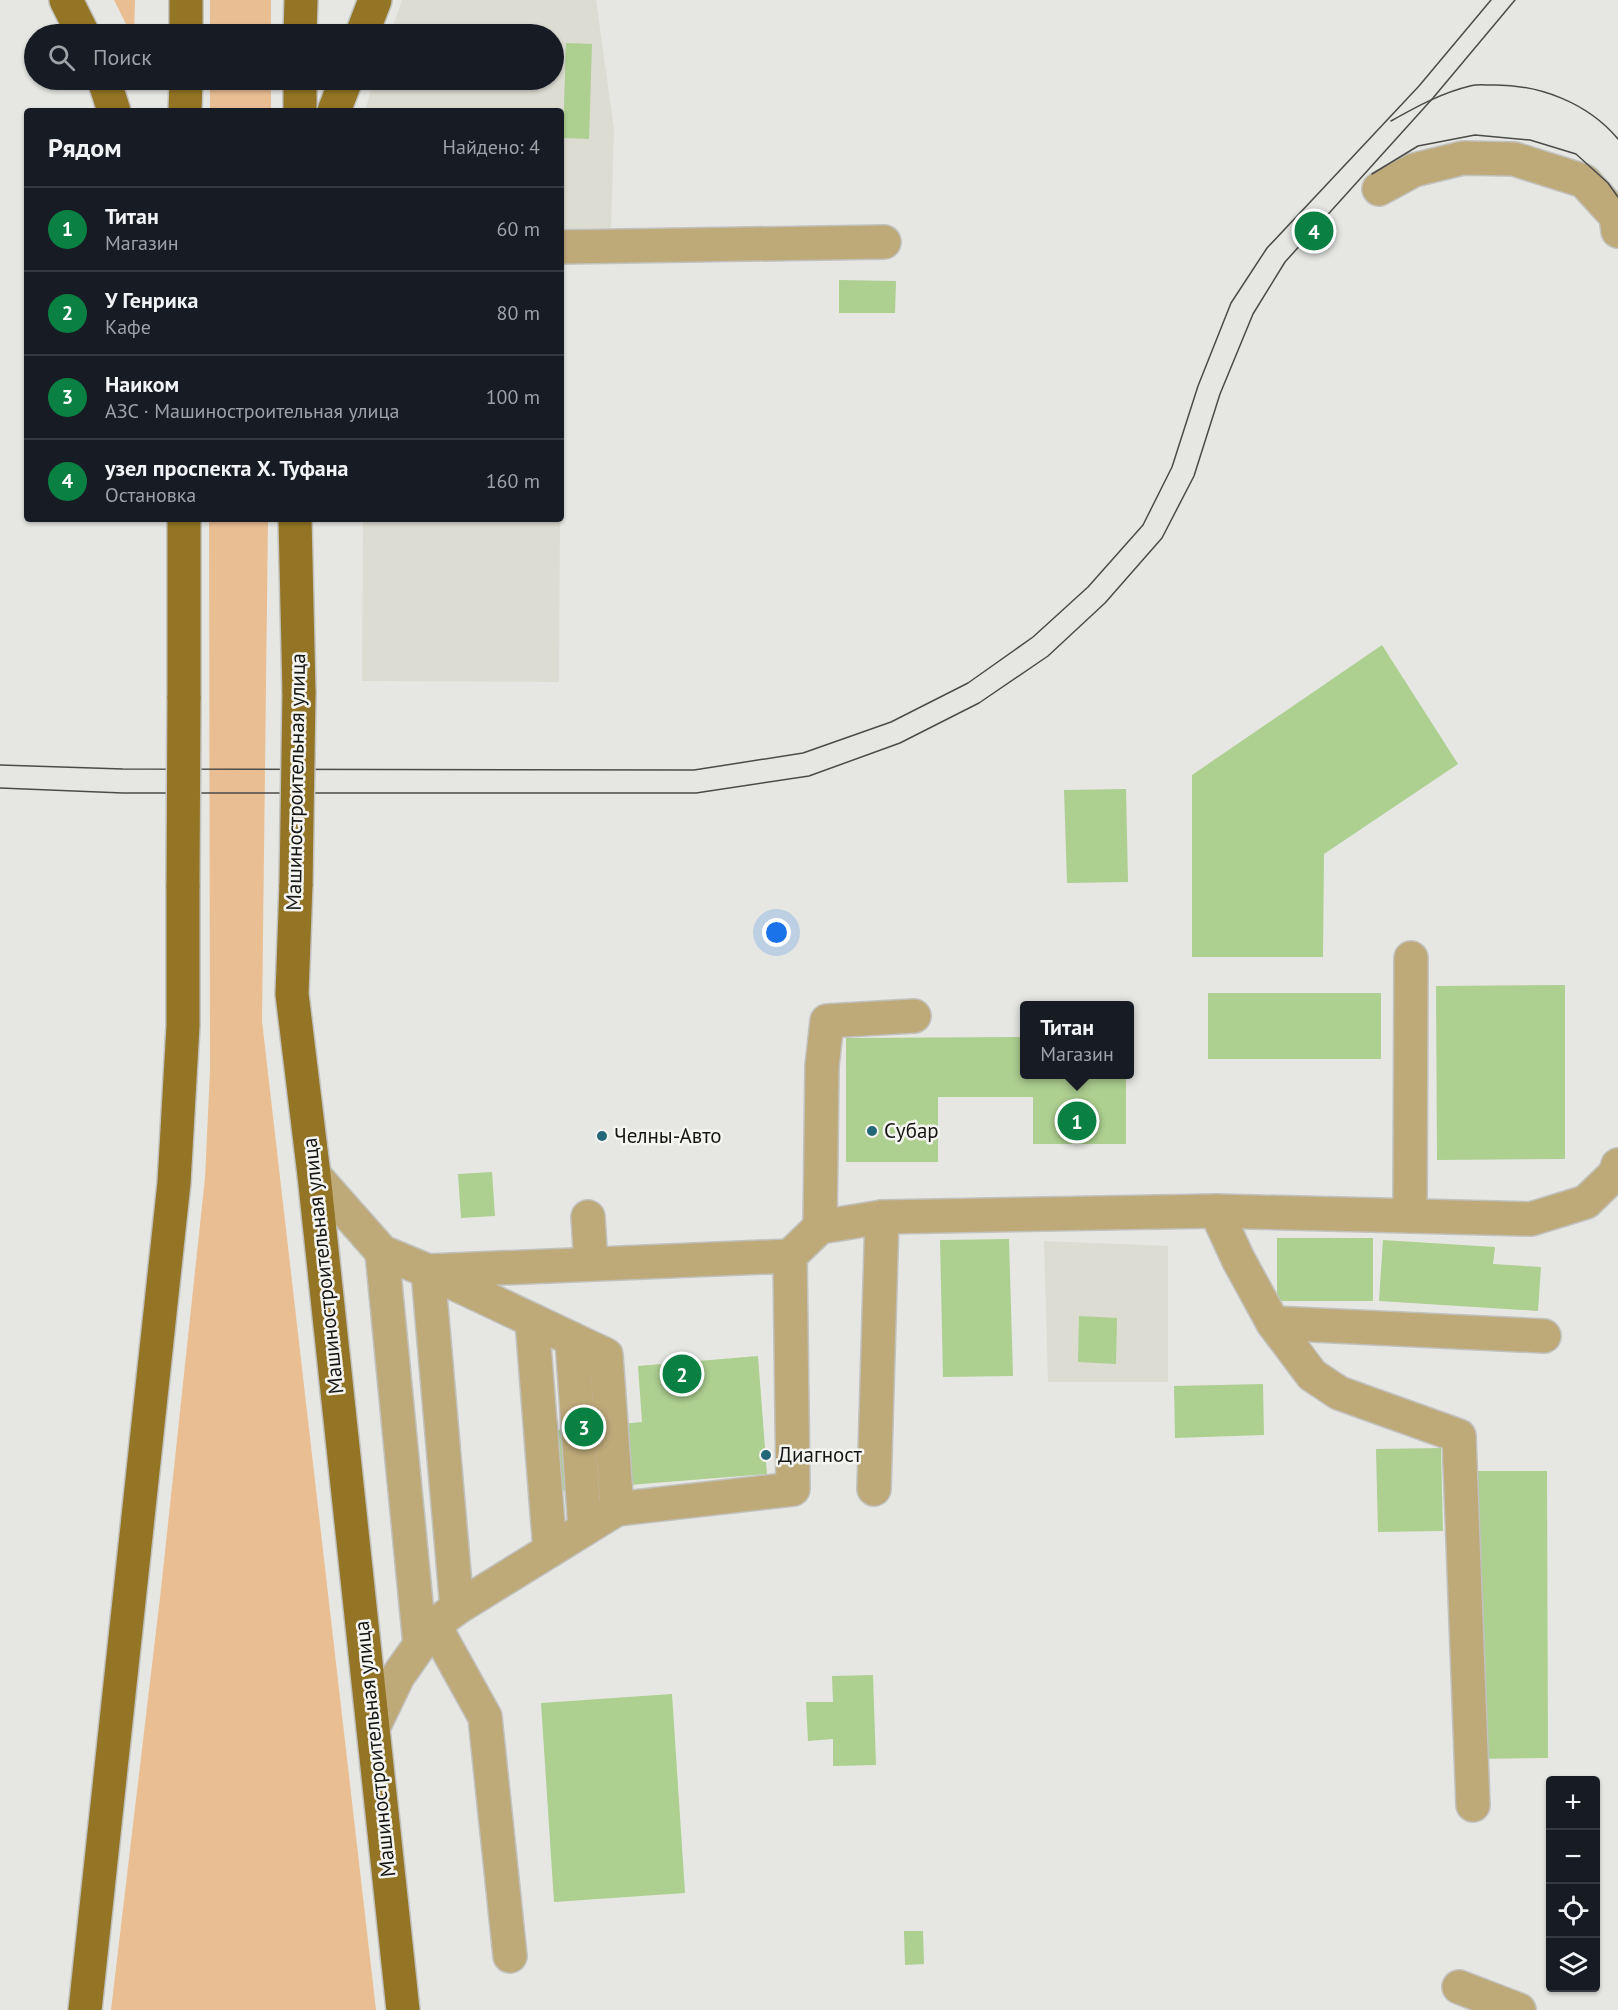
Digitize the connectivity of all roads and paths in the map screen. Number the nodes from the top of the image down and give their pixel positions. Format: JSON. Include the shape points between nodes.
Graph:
{"nodes":[{"id":1,"x":66,"y":0,"type":"edge"},
{"id":2,"x":186,"y":0,"type":"edge"},
{"id":3,"x":301,"y":0,"type":"edge"},
{"id":4,"x":375,"y":0,"type":"edge"},
{"id":5,"x":78,"y":24,"type":"edge"},
{"id":6,"x":186,"y":24,"type":"edge"},
{"id":7,"x":300,"y":24,"type":"edge"},
{"id":8,"x":366,"y":24,"type":"edge"},
{"id":9,"x":107,"y":90,"type":"edge"},
{"id":10,"x":186,"y":90,"type":"edge"},
{"id":11,"x":300,"y":90,"type":"edge"},
{"id":12,"x":342,"y":90,"type":"edge"},
{"id":13,"x":113,"y":108,"type":"edge"},
{"id":14,"x":185,"y":108,"type":"edge"},
{"id":15,"x":300,"y":108,"type":"edge"},
{"id":16,"x":335,"y":108,"type":"edge"},
{"id":17,"x":1379,"y":189,"type":"dead end"},
{"id":18,"x":1618,"y":231,"type":"edge"},
{"id":19,"x":884,"y":242,"type":"dead end"},
{"id":20,"x":564,"y":247,"type":"edge"},
{"id":21,"x":184,"y":522,"type":"edge"},
{"id":22,"x":295,"y":522,"type":"edge"},
{"id":23,"x":1411,"y":958,"type":"dead end"},
{"id":24,"x":914,"y":1016,"type":"dead end"},
{"id":25,"x":1618,"y":1165,"type":"edge"},
{"id":26,"x":314,"y":1175,"type":"junction"},
{"id":27,"x":1216,"y":1211,"type":"junction"},
{"id":28,"x":1410,"y":1216,"type":"junction"},
{"id":29,"x":588,"y":1217,"type":"dead end"},
{"id":30,"x":882,"y":1217,"type":"junction"},
{"id":31,"x":820,"y":1227,"type":"junction"},
{"id":32,"x":382,"y":1252,"type":"junction"},
{"id":33,"x":790,"y":1256,"type":"junction"},
{"id":34,"x":591,"y":1264,"type":"junction"},
{"id":35,"x":428,"y":1271,"type":"junction"},
{"id":36,"x":532,"y":1320,"type":"junction"},
{"id":37,"x":1273,"y":1323,"type":"junction"},
{"id":38,"x":1544,"y":1336,"type":"dead end"},
{"id":39,"x":572,"y":1339,"type":"junction"},
{"id":40,"x":874,"y":1489,"type":"dead end"},
{"id":41,"x":617,"y":1509,"type":"junction"},
{"id":42,"x":585,"y":1528,"type":"junction"},
{"id":43,"x":550,"y":1550,"type":"junction"},
{"id":44,"x":437,"y":1626,"type":"junction"},
{"id":45,"x":373,"y":1728,"type":"junction"},
{"id":46,"x":1473,"y":1805,"type":"dead end"},
{"id":47,"x":510,"y":1956,"type":"dead end"},
{"id":48,"x":1460,"y":1987,"type":"dead end"},
{"id":49,"x":85,"y":2010,"type":"edge"},
{"id":50,"x":403,"y":2010,"type":"edge"},
{"id":51,"x":1519,"y":2010,"type":"edge"}],
"edges":[{"from":1,"to":5,"type":"main road"},
{"from":2,"to":6,"type":"main road"},
{"from":3,"to":7,"type":"main road"},
{"from":4,"to":8,"type":"main road"},
{"from":9,"to":13,"type":"main road"},
{"from":10,"to":14,"type":"main road"},
{"from":11,"to":15,"type":"main road"},
{"from":12,"to":16,"type":"main road"},
{"from":17,"to":18,"type":"lane","via":[[1414,170],[1463,158],[1514,159],[1584,181],[1616,216]]},
{"from":19,"to":20,"type":"lane"},
{"from":21,"to":49,"type":"main road","bridge":true,"via":[[183,1026],[174,1183]]},
{"from":22,"to":26,"type":"main road","name":"Машиностроительная улица","bridge":true,"via":[[299,693],[292,994]]},
{"from":23,"to":28,"type":"lane"},
{"from":24,"to":31,"type":"lane","via":[[827,1020],[822,1066]]},
{"from":25,"to":28,"type":"lane","via":[[1615,1174],[1586,1203],[1532,1219]]},
{"from":26,"to":32,"type":"lane"},
{"from":26,"to":45,"type":"main road","name":"Машиностроительная улица"},
{"from":27,"to":28,"type":"lane"},
{"from":27,"to":30,"type":"lane"},
{"from":27,"to":37,"type":"lane"},
{"from":29,"to":34,"type":"lane"},
{"from":30,"to":31,"type":"lane"},
{"from":30,"to":40,"type":"lane"},
{"from":31,"to":33,"type":"lane"},
{"from":32,"to":35,"type":"lane"},
{"from":32,"to":44,"type":"lane"},
{"from":33,"to":34,"type":"lane"},
{"from":33,"to":41,"type":"lane","via":[[793,1489]]},
{"from":34,"to":35,"type":"lane"},
{"from":35,"to":36,"type":"lane"},
{"from":35,"to":44,"type":"lane"},
{"from":36,"to":39,"type":"lane"},
{"from":36,"to":43,"type":"lane"},
{"from":37,"to":38,"type":"lane"},
{"from":37,"to":46,"type":"lane","via":[[1312,1375],[1339,1393],[1459,1436]]},
{"from":39,"to":41,"type":"lane","via":[[606,1355]]},
{"from":39,"to":42,"type":"lane"},
{"from":41,"to":42,"type":"lane"},
{"from":42,"to":43,"type":"lane"},
{"from":43,"to":44,"type":"lane"},
{"from":44,"to":45,"type":"lane","via":[[398,1676]]},
{"from":44,"to":47,"type":"lane","via":[[485,1717]]},
{"from":45,"to":50,"type":"main road","name":"Машиностроительная улица"},
{"from":48,"to":51,"type":"lane"}]}
